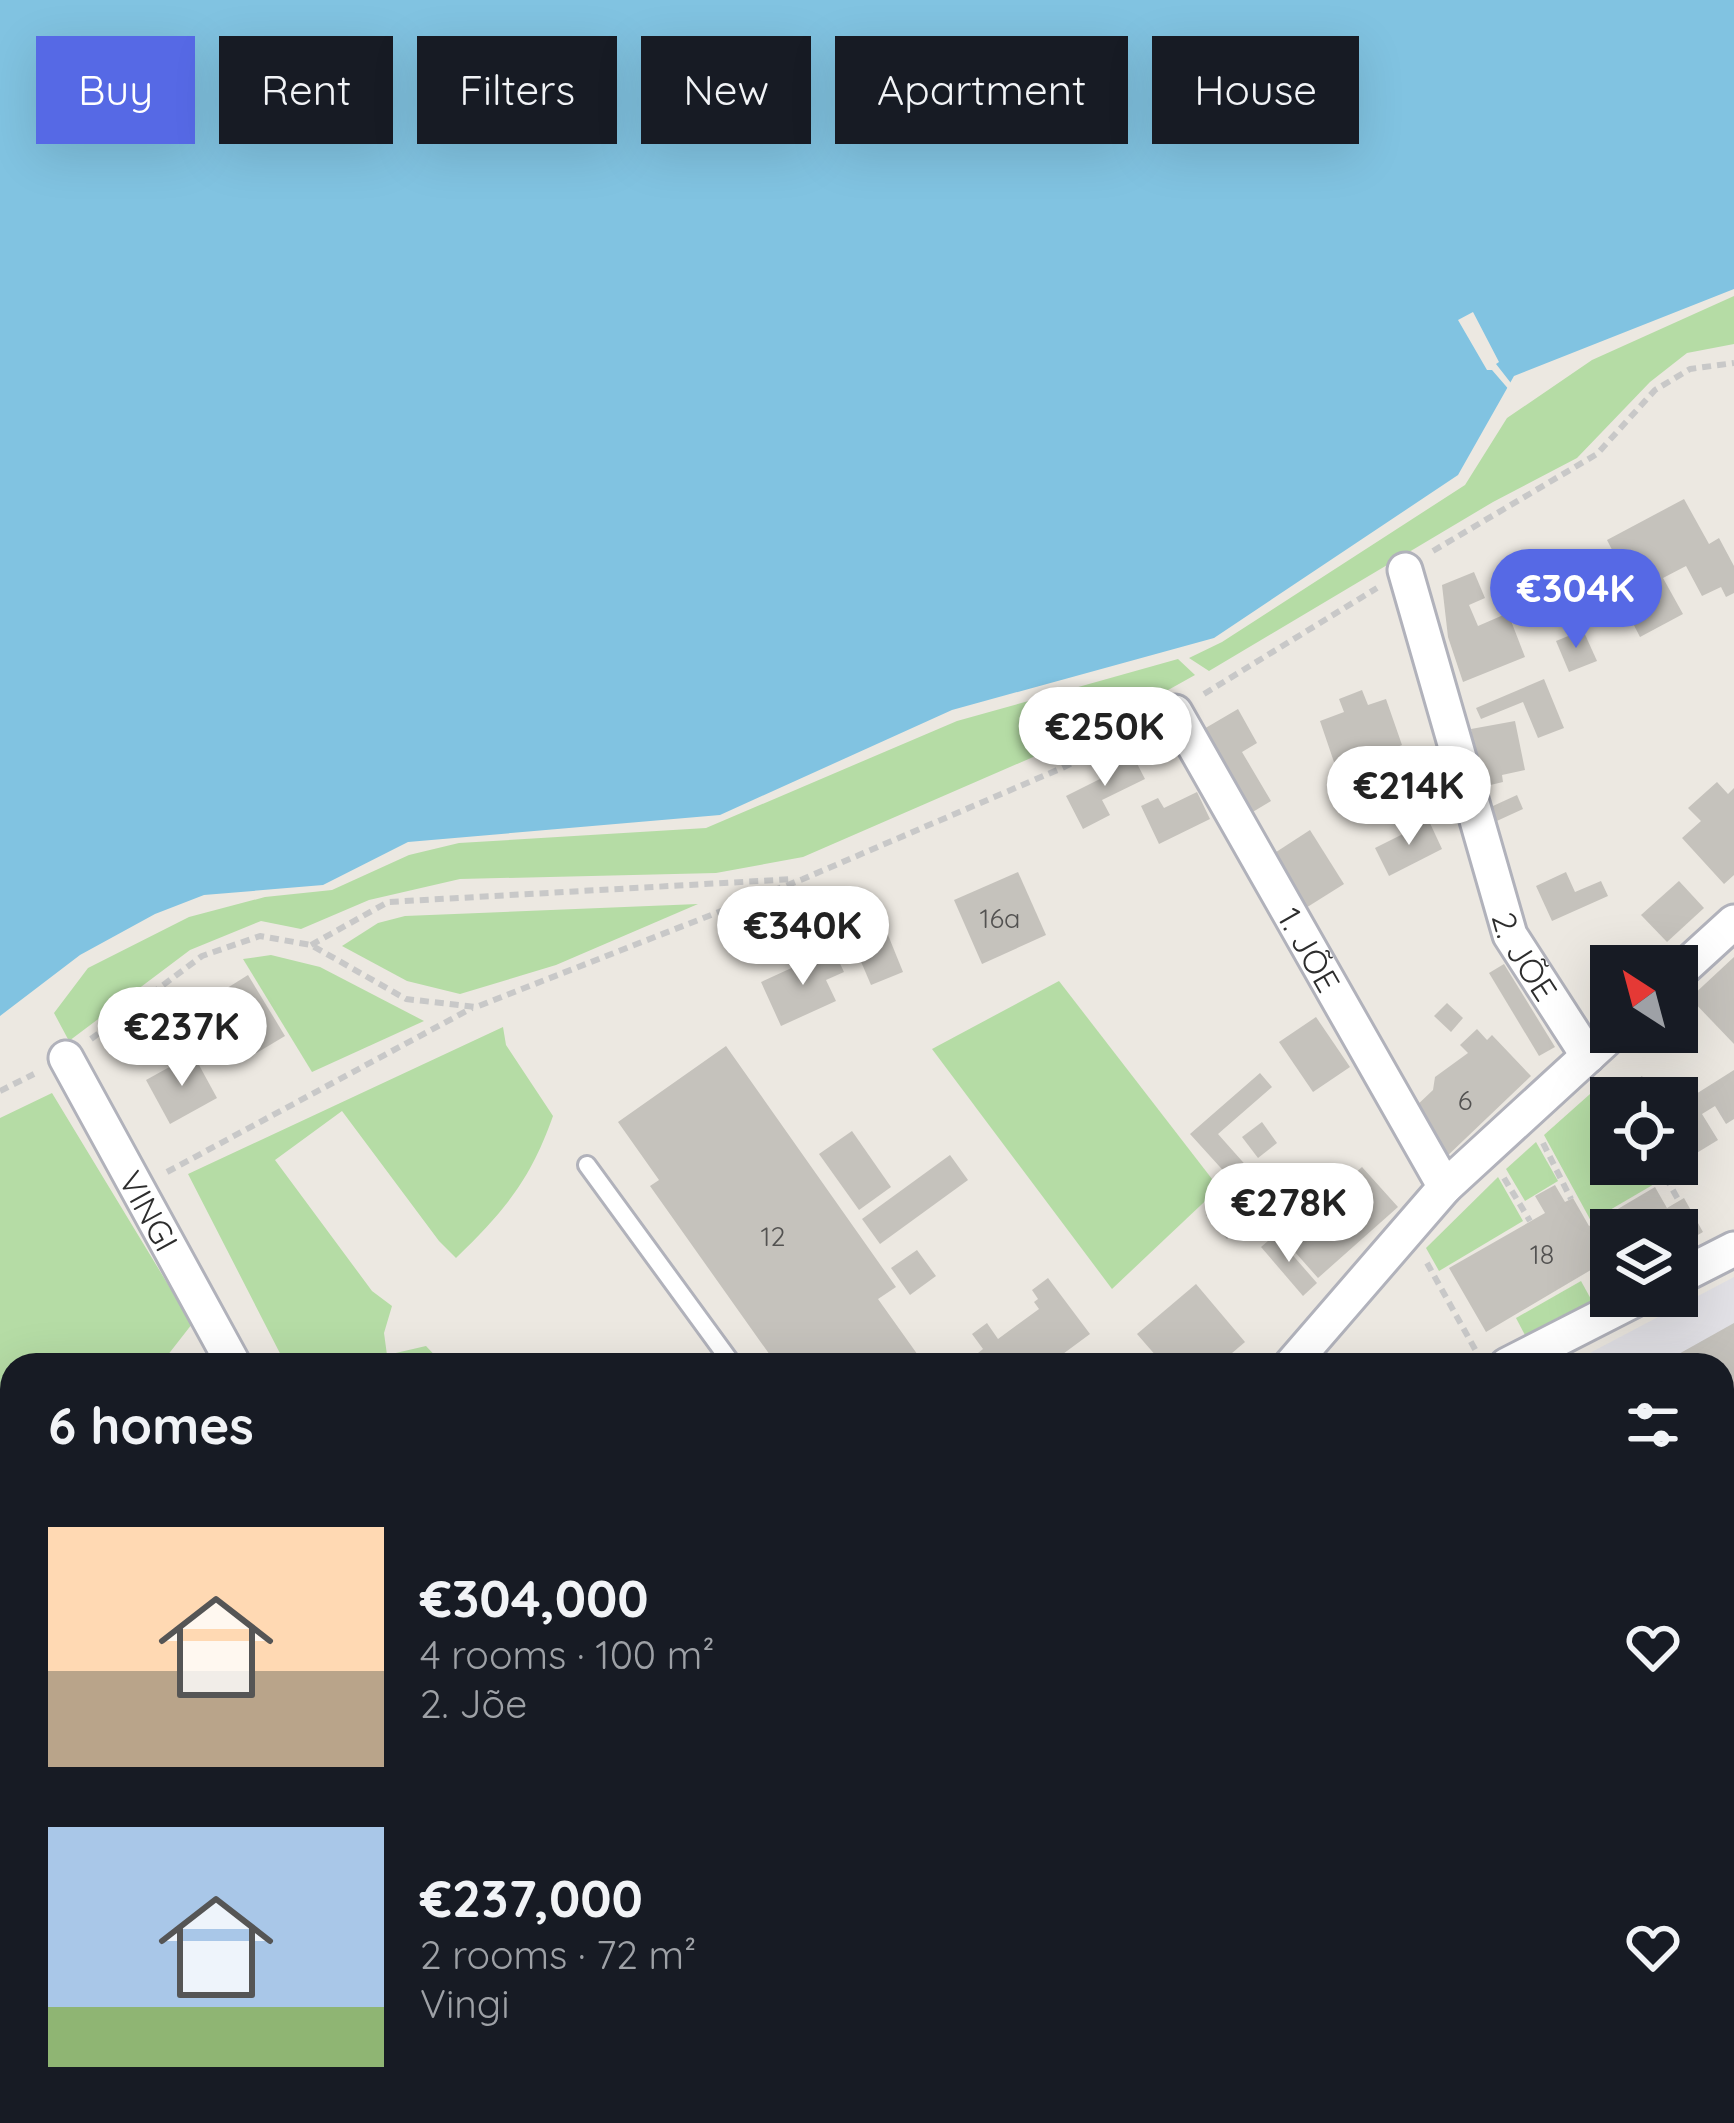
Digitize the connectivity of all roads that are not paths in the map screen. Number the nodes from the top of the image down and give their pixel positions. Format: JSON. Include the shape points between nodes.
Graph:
{"nodes":[{"id":1,"x":1405,"y":570,"type":"road end"},
{"id":2,"x":1175,"y":712,"type":"road end"},
{"id":3,"x":1734,"y":922,"type":"edge"},
{"id":4,"x":1698,"y":955,"type":"edge"},
{"id":5,"x":1591,"y":1053,"type":"edge"},
{"id":6,"x":1588,"y":1056,"type":"junction"},
{"id":7,"x":66,"y":1058,"type":"road end"},
{"id":8,"x":587,"y":1165,"type":"dead end"},
{"id":9,"x":1445,"y":1186,"type":"junction"},
{"id":10,"x":1734,"y":1249,"type":"edge"},
{"id":11,"x":1698,"y":1267,"type":"edge"},
{"id":12,"x":1598,"y":1317,"type":"edge"},
{"id":13,"x":227,"y":1353,"type":"edge"},
{"id":14,"x":724,"y":1353,"type":"edge"},
{"id":15,"x":1301,"y":1353,"type":"edge"},
{"id":16,"x":1523,"y":1353,"type":"edge"}],
"edges":[{"from":1,"to":6,"type":"street","name":"2. JÕE","via":[[1510,935]]},
{"from":2,"to":9,"type":"street","name":"1. JÕE"},
{"from":3,"to":4,"type":"street"},
{"from":5,"to":6,"type":"street"},
{"from":6,"to":9,"type":"street"},
{"from":7,"to":13,"type":"street","name":"VINGI"},
{"from":8,"to":14,"type":"lane"},
{"from":9,"to":15,"type":"street"},
{"from":10,"to":11,"type":"street"},
{"from":12,"to":16,"type":"street"}]}
